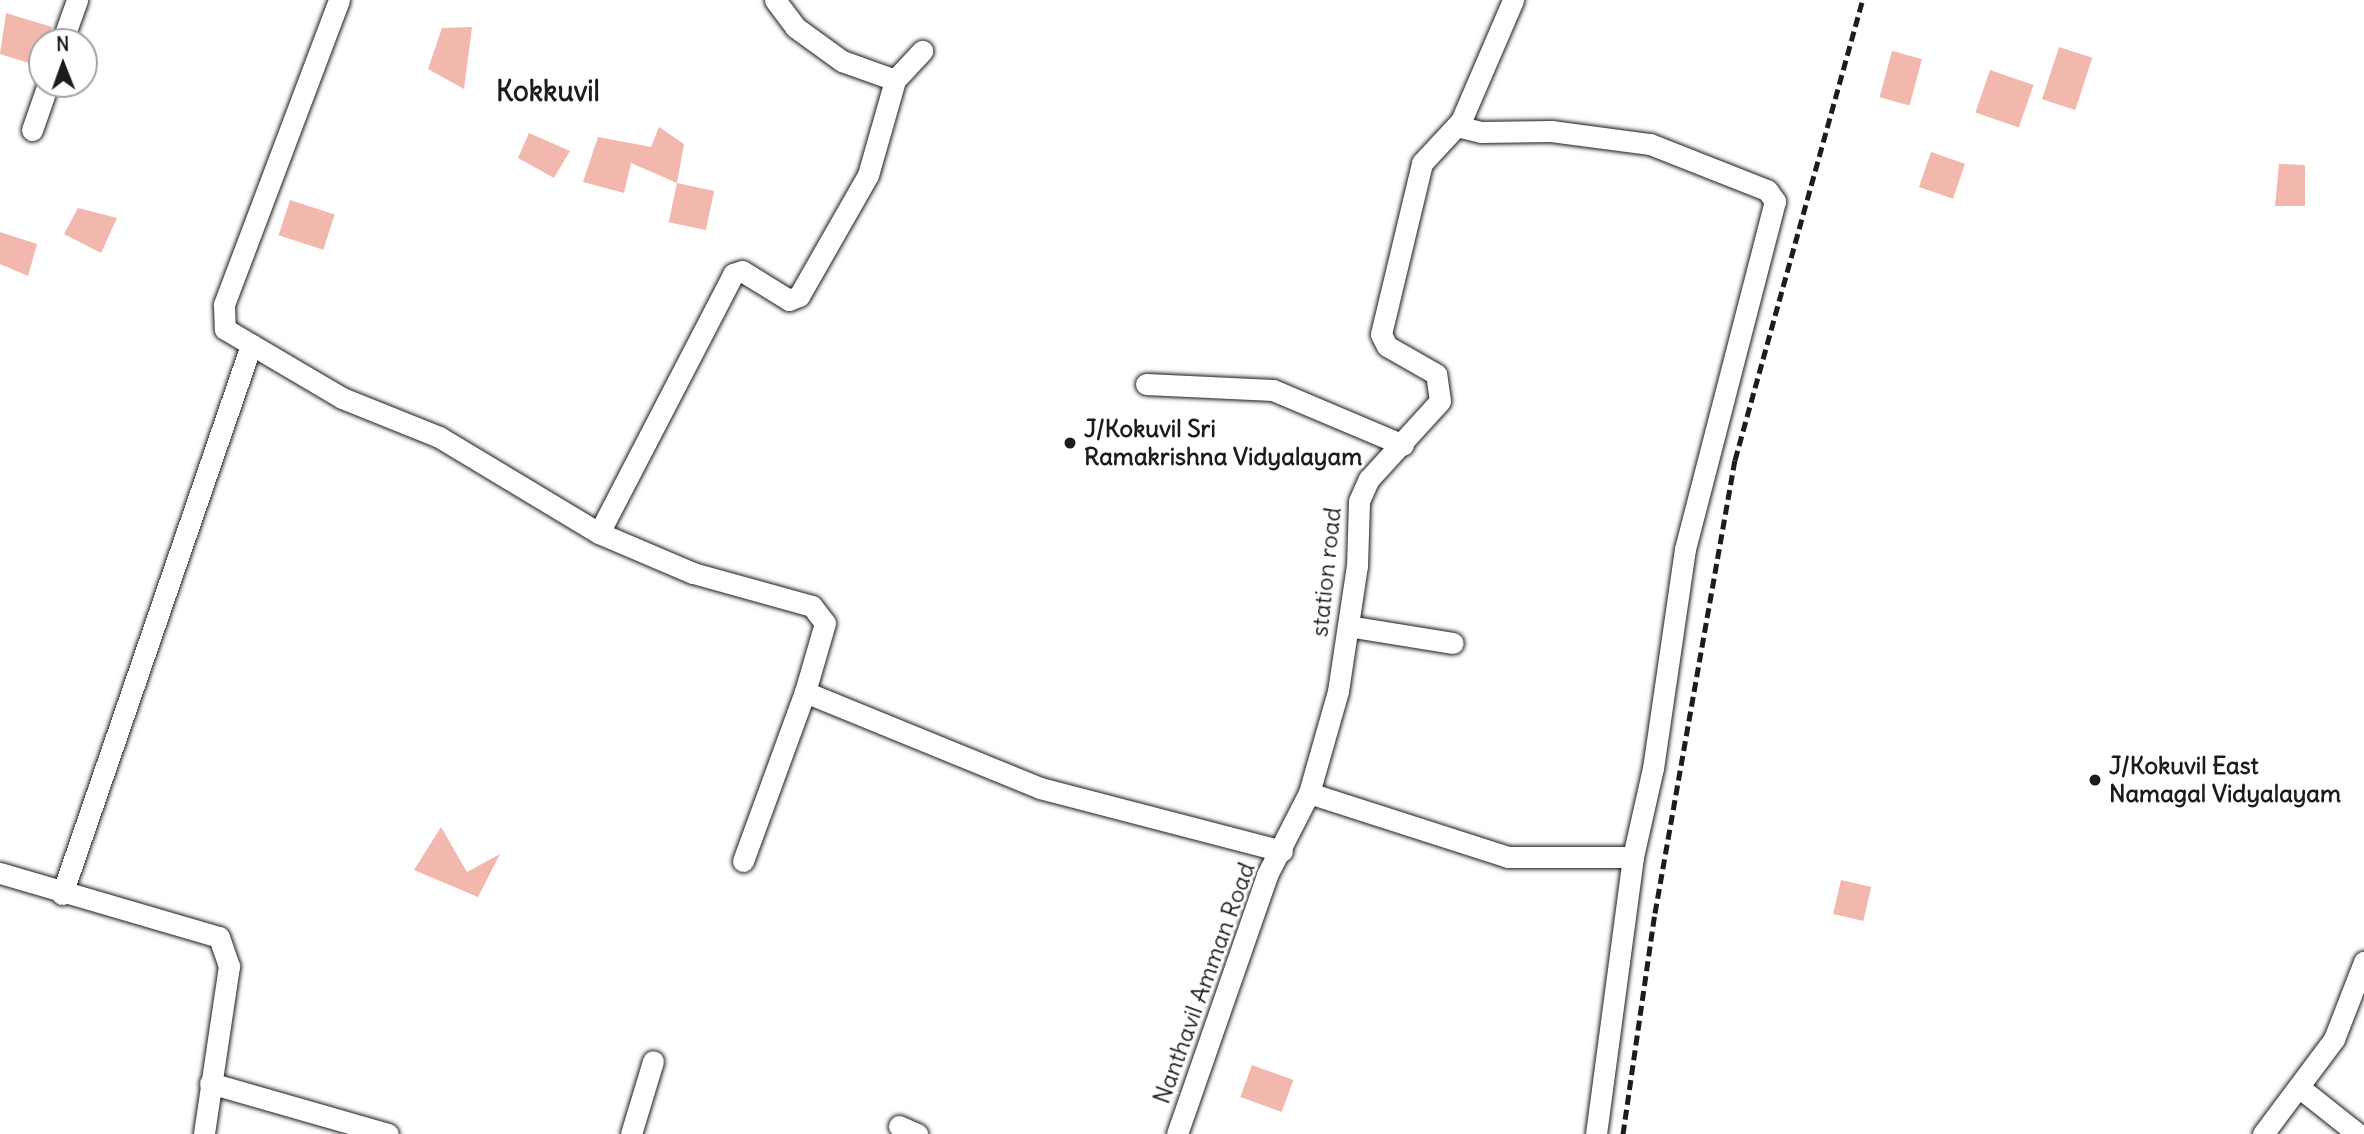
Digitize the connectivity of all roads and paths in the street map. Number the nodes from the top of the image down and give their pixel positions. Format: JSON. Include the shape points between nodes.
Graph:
{"nodes":[{"id":1,"x":77,"y":0,"type":"edge"},
{"id":2,"x":339,"y":0,"type":"edge"},
{"id":3,"x":775,"y":0,"type":"edge"},
{"id":4,"x":1513,"y":0,"type":"edge"},
{"id":5,"x":67,"y":28,"type":"edge"},
{"id":6,"x":922,"y":51,"type":"dead end"},
{"id":7,"x":895,"y":80,"type":"junction"},
{"id":8,"x":43,"y":98,"type":"edge"},
{"id":9,"x":1461,"y":121,"type":"junction"},
{"id":10,"x":32,"y":130,"type":"dead end"},
{"id":11,"x":251,"y":345,"type":"junction"},
{"id":12,"x":1146,"y":384,"type":"dead end"},
{"id":13,"x":1403,"y":445,"type":"junction"},
{"id":14,"x":599,"y":533,"type":"junction"},
{"id":15,"x":1348,"y":626,"type":"junction"},
{"id":16,"x":1452,"y":643,"type":"dead end"},
{"id":17,"x":805,"y":692,"type":"junction"},
{"id":18,"x":1308,"y":793,"type":"junction"},
{"id":19,"x":1282,"y":852,"type":"junction"},
{"id":20,"x":1633,"y":857,"type":"junction"},
{"id":21,"x":743,"y":861,"type":"dead end"},
{"id":22,"x":0,"y":873,"type":"edge"},
{"id":23,"x":62,"y":894,"type":"junction"},
{"id":24,"x":2364,"y":962,"type":"edge"},
{"id":25,"x":653,"y":1061,"type":"dead end"},
{"id":26,"x":210,"y":1083,"type":"junction"},
{"id":27,"x":2300,"y":1088,"type":"junction"},
{"id":28,"x":204,"y":1134,"type":"edge"},
{"id":29,"x":388,"y":1134,"type":"edge"},
{"id":30,"x":631,"y":1134,"type":"edge"},
{"id":31,"x":1177,"y":1134,"type":"edge"},
{"id":32,"x":1596,"y":1134,"type":"edge"},
{"id":33,"x":2263,"y":1134,"type":"edge"},
{"id":34,"x":2358,"y":1134,"type":"edge"}],
"edges":[{"from":1,"to":5,"type":"street"},
{"from":2,"to":11,"type":"street","via":[[224,305],[225,329]]},
{"from":3,"to":7,"type":"street","via":[[795,27],[842,61]]},
{"from":4,"to":9,"type":"street","name":"station road"},
{"from":6,"to":7,"type":"street"},
{"from":7,"to":14,"type":"street","via":[[869,174],[799,296],[789,300],[742,271],[733,274]]},
{"from":8,"to":10,"type":"street"},
{"from":9,"to":13,"type":"street","name":"station road","via":[[1422,163],[1381,334],[1387,346],[1436,374],[1440,401]]},
{"from":9,"to":20,"type":"street","via":[[1461,127],[1481,132],[1551,131],[1650,144],[1767,190],[1775,201],[1685,549],[1653,768]]},
{"from":11,"to":14,"type":"street","via":[[342,398],[439,437]]},
{"from":11,"to":23,"type":"street"},
{"from":12,"to":13,"type":"street","via":[[1273,390]]},
{"from":13,"to":15,"type":"street","name":"station road","via":[[1369,479],[1359,501]]},
{"from":14,"to":17,"type":"street","via":[[693,573],[822,613],[825,623]]},
{"from":15,"to":16,"type":"street"},
{"from":15,"to":18,"type":"street","name":"station road","via":[[1338,691]]},
{"from":17,"to":19,"type":"street","via":[[1040,788]]},
{"from":17,"to":21,"type":"street"},
{"from":18,"to":19,"type":"street","name":"station road"},
{"from":18,"to":20,"type":"street","via":[[1508,857]]},
{"from":19,"to":31,"type":"street","name":"Nanthavil Amman Road","via":[[1267,875]]},
{"from":20,"to":32,"type":"street"},
{"from":22,"to":23,"type":"street"},
{"from":23,"to":26,"type":"street","via":[[219,937],[229,966]]},
{"from":24,"to":27,"type":"street","via":[[2334,1039]]},
{"from":25,"to":30,"type":"street"},
{"from":26,"to":28,"type":"street"},
{"from":26,"to":29,"type":"street"},
{"from":27,"to":33,"type":"street"},
{"from":27,"to":34,"type":"street"}]}
